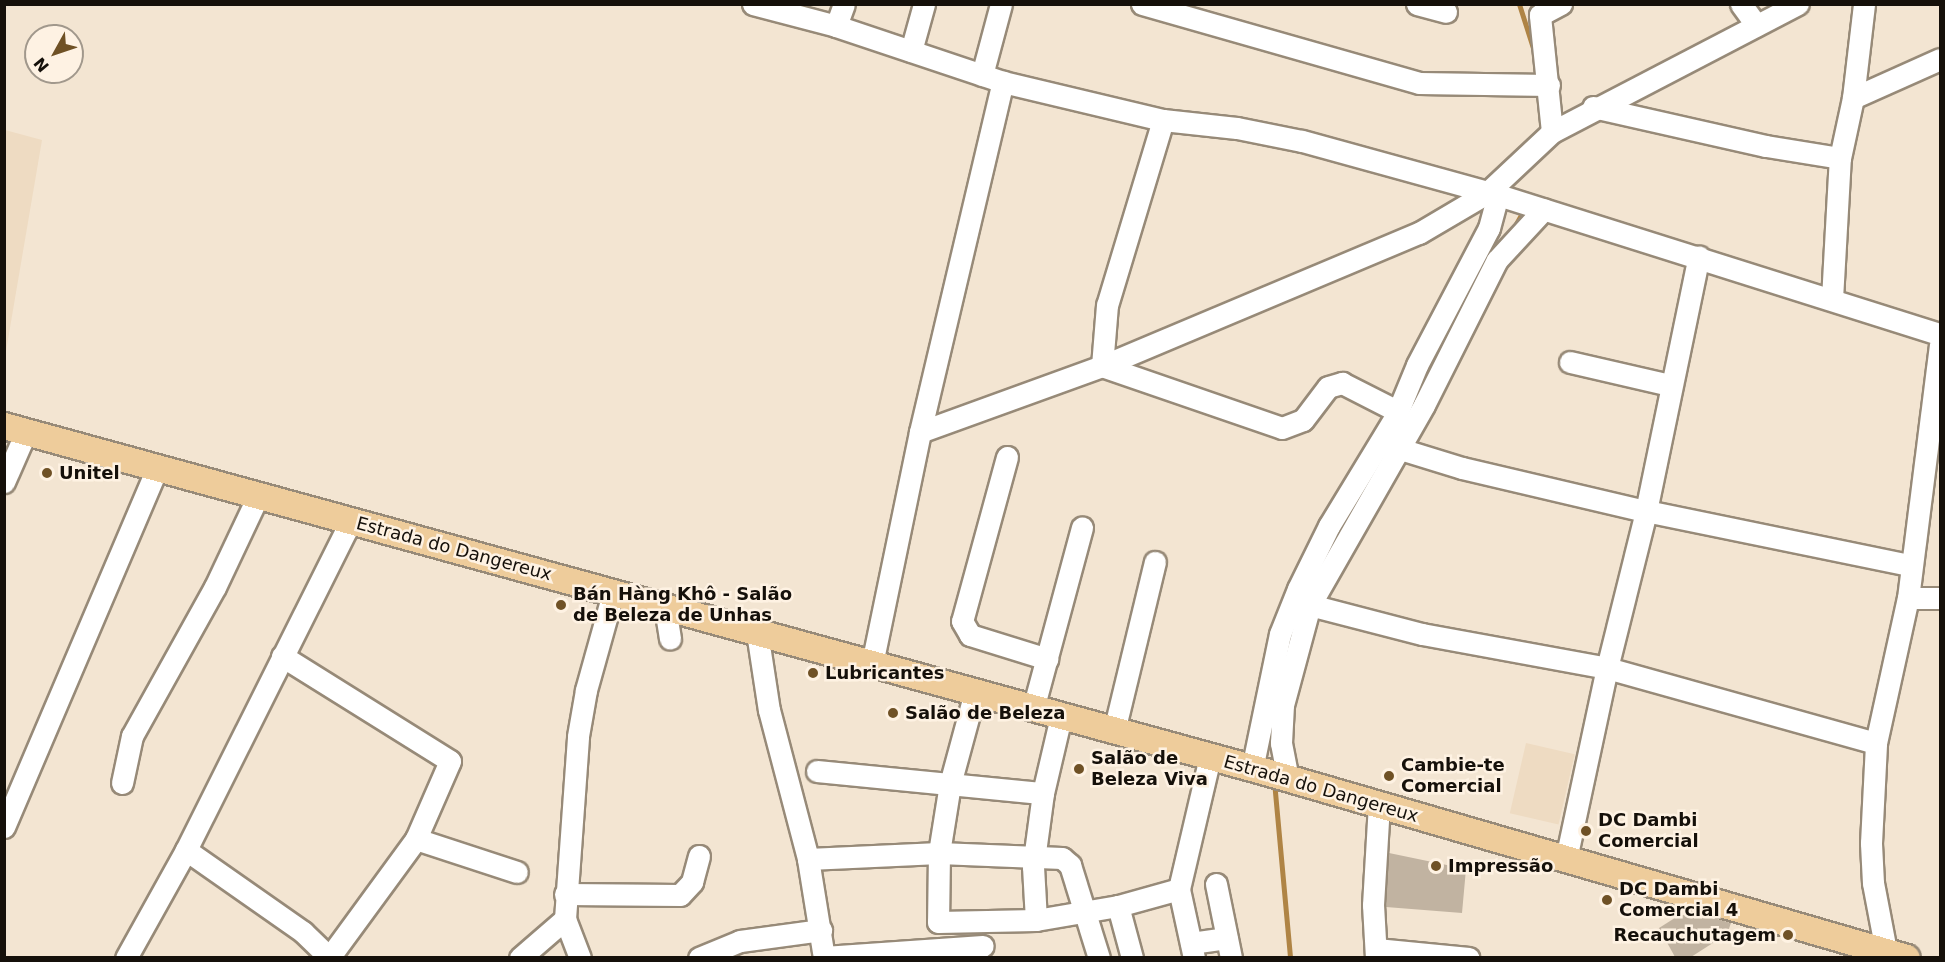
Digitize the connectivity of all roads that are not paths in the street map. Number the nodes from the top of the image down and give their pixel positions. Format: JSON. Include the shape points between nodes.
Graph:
{"nodes":[{"id":1,"x":753,"y":4,"type":"edge"},
{"id":2,"x":844,"y":4,"type":"edge"},
{"id":3,"x":924,"y":4,"type":"edge"},
{"id":4,"x":1001,"y":4,"type":"edge"},
{"id":5,"x":1142,"y":4,"type":"edge"},
{"id":6,"x":1417,"y":4,"type":"edge"},
{"id":7,"x":1562,"y":4,"type":"edge"},
{"id":8,"x":1741,"y":4,"type":"edge"},
{"id":9,"x":1798,"y":4,"type":"edge"},
{"id":10,"x":1864,"y":4,"type":"edge"},
{"id":11,"x":776,"y":7,"type":"edge"},
{"id":12,"x":1537,"y":10,"type":"edge"},
{"id":13,"x":1446,"y":12,"type":"dead end"},
{"id":14,"x":1756,"y":25,"type":"junction"},
{"id":15,"x":836,"y":26,"type":"junction"},
{"id":16,"x":911,"y":51,"type":"junction"},
{"id":17,"x":1941,"y":59,"type":"edge"},
{"id":18,"x":982,"y":75,"type":"junction"},
{"id":19,"x":1003,"y":82,"type":"junction"},
{"id":20,"x":1549,"y":85,"type":"junction"},
{"id":21,"x":1853,"y":98,"type":"junction"},
{"id":22,"x":1593,"y":107,"type":"junction"},
{"id":23,"x":1163,"y":120,"type":"junction"},
{"id":24,"x":1552,"y":132,"type":"junction"},
{"id":25,"x":1840,"y":158,"type":"junction"},
{"id":26,"x":1492,"y":194,"type":"junction"},
{"id":27,"x":1544,"y":209,"type":"junction"},
{"id":28,"x":1699,"y":256,"type":"junction"},
{"id":29,"x":1832,"y":299,"type":"junction"},
{"id":30,"x":1941,"y":334,"type":"edge"},
{"id":31,"x":1941,"y":345,"type":"edge"},
{"id":32,"x":1570,"y":362,"type":"dead end"},
{"id":33,"x":1102,"y":366,"type":"junction"},
{"id":34,"x":1670,"y":384,"type":"junction"},
{"id":35,"x":1397,"y":411,"type":"junction"},
{"id":36,"x":15,"y":429,"type":"edge"},
{"id":37,"x":920,"y":432,"type":"junction"},
{"id":38,"x":1397,"y":448,"type":"junction"},
{"id":39,"x":1007,"y":457,"type":"dead end"},
{"id":40,"x":157,"y":468,"type":"junction"},
{"id":41,"x":4,"y":482,"type":"edge"},
{"id":42,"x":258,"y":496,"type":"junction"},
{"id":43,"x":1646,"y":512,"type":"junction"},
{"id":44,"x":351,"y":521,"type":"junction"},
{"id":45,"x":1082,"y":528,"type":"dead end"},
{"id":46,"x":1155,"y":562,"type":"dead end"},
{"id":47,"x":1910,"y":566,"type":"junction"},
{"id":48,"x":613,"y":593,"type":"junction"},
{"id":49,"x":1908,"y":598,"type":"junction"},
{"id":50,"x":1941,"y":598,"type":"edge"},
{"id":51,"x":1310,"y":605,"type":"junction"},
{"id":52,"x":665,"y":607,"type":"junction"},
{"id":53,"x":756,"y":632,"type":"junction"},
{"id":54,"x":670,"y":639,"type":"dead end"},
{"id":55,"x":282,"y":656,"type":"junction"},
{"id":56,"x":1047,"y":659,"type":"junction"},
{"id":57,"x":872,"y":664,"type":"junction"},
{"id":58,"x":1607,"y":668,"type":"junction"},
{"id":59,"x":975,"y":692,"type":"junction"},
{"id":60,"x":1034,"y":709,"type":"junction"},
{"id":61,"x":1061,"y":716,"type":"junction"},
{"id":62,"x":1114,"y":731,"type":"junction"},
{"id":63,"x":1876,"y":742,"type":"junction"},
{"id":64,"x":1210,"y":757,"type":"junction"},
{"id":65,"x":817,"y":771,"type":"dead end"},
{"id":66,"x":1273,"y":774,"type":"junction"},
{"id":67,"x":122,"y":783,"type":"dead end"},
{"id":68,"x":950,"y":784,"type":"junction"},
{"id":69,"x":1043,"y":793,"type":"junction"},
{"id":70,"x":1380,"y":805,"type":"junction"},
{"id":71,"x":4,"y":827,"type":"edge"},
{"id":72,"x":416,"y":840,"type":"junction"},
{"id":73,"x":186,"y":850,"type":"junction"},
{"id":74,"x":939,"y":853,"type":"junction"},
{"id":75,"x":1036,"y":855,"type":"junction"},
{"id":76,"x":699,"y":856,"type":"dead end"},
{"id":77,"x":1566,"y":859,"type":"junction"},
{"id":78,"x":808,"y":860,"type":"junction"},
{"id":79,"x":517,"y":872,"type":"dead end"},
{"id":80,"x":1216,"y":884,"type":"dead end"},
{"id":81,"x":1179,"y":889,"type":"junction"},
{"id":82,"x":565,"y":894,"type":"junction"},
{"id":83,"x":1118,"y":906,"type":"junction"},
{"id":84,"x":1087,"y":911,"type":"junction"},
{"id":85,"x":565,"y":919,"type":"junction"},
{"id":86,"x":1036,"y":920,"type":"junction"},
{"id":87,"x":821,"y":930,"type":"junction"},
{"id":88,"x":983,"y":946,"type":"dead end"},
{"id":89,"x":1229,"y":948,"type":"edge"},
{"id":90,"x":1192,"y":950,"type":"edge"},
{"id":91,"x":1376,"y":953,"type":"edge"},
{"id":92,"x":1889,"y":955,"type":"edge"},
{"id":93,"x":126,"y":957,"type":"edge"},
{"id":94,"x":329,"y":957,"type":"edge"},
{"id":95,"x":520,"y":957,"type":"edge"},
{"id":96,"x":580,"y":957,"type":"edge"},
{"id":97,"x":699,"y":957,"type":"edge"},
{"id":98,"x":824,"y":957,"type":"edge"},
{"id":99,"x":1099,"y":957,"type":"edge"},
{"id":100,"x":1132,"y":957,"type":"edge"},
{"id":101,"x":1469,"y":957,"type":"edge"}],
"edges":[{"from":1,"to":11,"type":"street"},
{"from":2,"to":15,"type":"street"},
{"from":3,"to":16,"type":"street"},
{"from":4,"to":18,"type":"street"},
{"from":5,"to":20,"type":"street","via":[[1419,83]]},
{"from":6,"to":13,"type":"street"},
{"from":7,"to":12,"type":"street"},
{"from":8,"to":14,"type":"street"},
{"from":9,"to":14,"type":"street"},
{"from":10,"to":21,"type":"street"},
{"from":11,"to":15,"type":"street"},
{"from":12,"to":20,"type":"street"},
{"from":14,"to":22,"type":"street"},
{"from":15,"to":16,"type":"street"},
{"from":16,"to":18,"type":"street"},
{"from":17,"to":21,"type":"street"},
{"from":18,"to":19,"type":"street"},
{"from":19,"to":23,"type":"street"},
{"from":19,"to":37,"type":"street"},
{"from":20,"to":24,"type":"street"},
{"from":21,"to":25,"type":"street"},
{"from":22,"to":24,"type":"street"},
{"from":22,"to":25,"type":"street","via":[[1755,144]]},
{"from":23,"to":26,"type":"street","via":[[1237,128],[1302,141]]},
{"from":23,"to":33,"type":"street","via":[[1107,304]]},
{"from":24,"to":26,"type":"street"},
{"from":25,"to":29,"type":"street"},
{"from":26,"to":27,"type":"street"},
{"from":26,"to":33,"type":"street","via":[[1335,271],[1222,313]]},
{"from":26,"to":35,"type":"street","via":[[1489,228]]},
{"from":27,"to":28,"type":"street"},
{"from":27,"to":38,"type":"street","via":[[1497,260],[1424,405]]},
{"from":28,"to":29,"type":"street"},
{"from":28,"to":34,"type":"street"},
{"from":29,"to":30,"type":"street"},
{"from":31,"to":47,"type":"street"},
{"from":32,"to":34,"type":"street"},
{"from":33,"to":35,"type":"street","via":[[1282,429],[1303,420],[1328,387],[1342,383]]},
{"from":33,"to":37,"type":"street"},
{"from":34,"to":43,"type":"street"},
{"from":35,"to":66,"type":"street","via":[[1329,526],[1280,634]]},
{"from":36,"to":40,"type":"main road","name":"Estrada do Dangereux"},
{"from":36,"to":41,"type":"street"},
{"from":37,"to":57,"type":"street"},
{"from":38,"to":43,"type":"street","via":[[1462,468]]},
{"from":38,"to":51,"type":"street"},
{"from":39,"to":56,"type":"street","via":[[962,621],[970,635]]},
{"from":40,"to":42,"type":"main road","name":"Estrada do Dangereux"},
{"from":40,"to":71,"type":"street"},
{"from":42,"to":44,"type":"main road","name":"Estrada do Dangereux"},
{"from":42,"to":67,"type":"street","via":[[215,587],[132,736]]},
{"from":43,"to":47,"type":"street"},
{"from":43,"to":58,"type":"street"},
{"from":44,"to":48,"type":"main road","name":"Estrada do Dangereux"},
{"from":44,"to":55,"type":"street"},
{"from":45,"to":56,"type":"street"},
{"from":46,"to":62,"type":"street"},
{"from":47,"to":49,"type":"street"},
{"from":48,"to":52,"type":"main road","name":"Estrada do Dangereux"},
{"from":48,"to":82,"type":"street","via":[[586,690],[578,736]]},
{"from":49,"to":50,"type":"street"},
{"from":49,"to":63,"type":"street"},
{"from":51,"to":58,"type":"street","via":[[1422,634]]},
{"from":51,"to":66,"type":"street","via":[[1283,705],[1281,743]]},
{"from":52,"to":53,"type":"main road","name":"Estrada do Dangereux"},
{"from":52,"to":54,"type":"street"},
{"from":53,"to":57,"type":"main road","name":"Estrada do Dangereux"},
{"from":53,"to":78,"type":"street","via":[[769,710]]},
{"from":55,"to":72,"type":"street","via":[[450,761]]},
{"from":55,"to":73,"type":"street"},
{"from":56,"to":60,"type":"street"},
{"from":57,"to":59,"type":"main road","name":"Estrada do Dangereux"},
{"from":58,"to":63,"type":"street"},
{"from":58,"to":77,"type":"street"},
{"from":59,"to":60,"type":"main road","name":"Estrada do Dangereux"},
{"from":59,"to":68,"type":"street"},
{"from":60,"to":61,"type":"main road","name":"Estrada do Dangereux"},
{"from":61,"to":62,"type":"main road","name":"Estrada do Dangereux"},
{"from":61,"to":69,"type":"street"},
{"from":62,"to":64,"type":"main road","name":"Estrada do Dangereux"},
{"from":63,"to":92,"type":"street","via":[[1873,883]]},
{"from":64,"to":66,"type":"main road","name":"Estrada do Dangereux"},
{"from":64,"to":81,"type":"street"},
{"from":65,"to":68,"type":"street"},
{"from":66,"to":70,"type":"main road","name":"Estrada do Dangereux"},
{"from":68,"to":69,"type":"street"},
{"from":68,"to":74,"type":"street"},
{"from":69,"to":75,"type":"street"},
{"from":70,"to":77,"type":"main road","name":"Estrada do Dangereux"},
{"from":70,"to":91,"type":"street","via":[[1374,886]]},
{"from":72,"to":79,"type":"street"},
{"from":72,"to":94,"type":"street"},
{"from":73,"to":93,"type":"street"},
{"from":73,"to":94,"type":"street","via":[[303,932]]},
{"from":74,"to":75,"type":"street"},
{"from":74,"to":78,"type":"street"},
{"from":74,"to":86,"type":"street","via":[[938,922]]},
{"from":75,"to":84,"type":"street","via":[[1068,861]]},
{"from":75,"to":86,"type":"street"},
{"from":76,"to":82,"type":"street","via":[[692,882],[680,895]]},
{"from":77,"to":92,"type":"main road","name":"Estrada do Dangereux"},
{"from":78,"to":87,"type":"street"},
{"from":80,"to":89,"type":"street"},
{"from":81,"to":83,"type":"street"},
{"from":81,"to":90,"type":"street"},
{"from":82,"to":85,"type":"street"},
{"from":83,"to":84,"type":"street"},
{"from":83,"to":100,"type":"street"},
{"from":84,"to":86,"type":"street"},
{"from":84,"to":99,"type":"street"},
{"from":85,"to":95,"type":"street"},
{"from":85,"to":96,"type":"street"},
{"from":87,"to":97,"type":"street","via":[[740,942]]},
{"from":87,"to":98,"type":"street"},
{"from":88,"to":98,"type":"street"},
{"from":89,"to":90,"type":"street"},
{"from":91,"to":101,"type":"street"}]}
